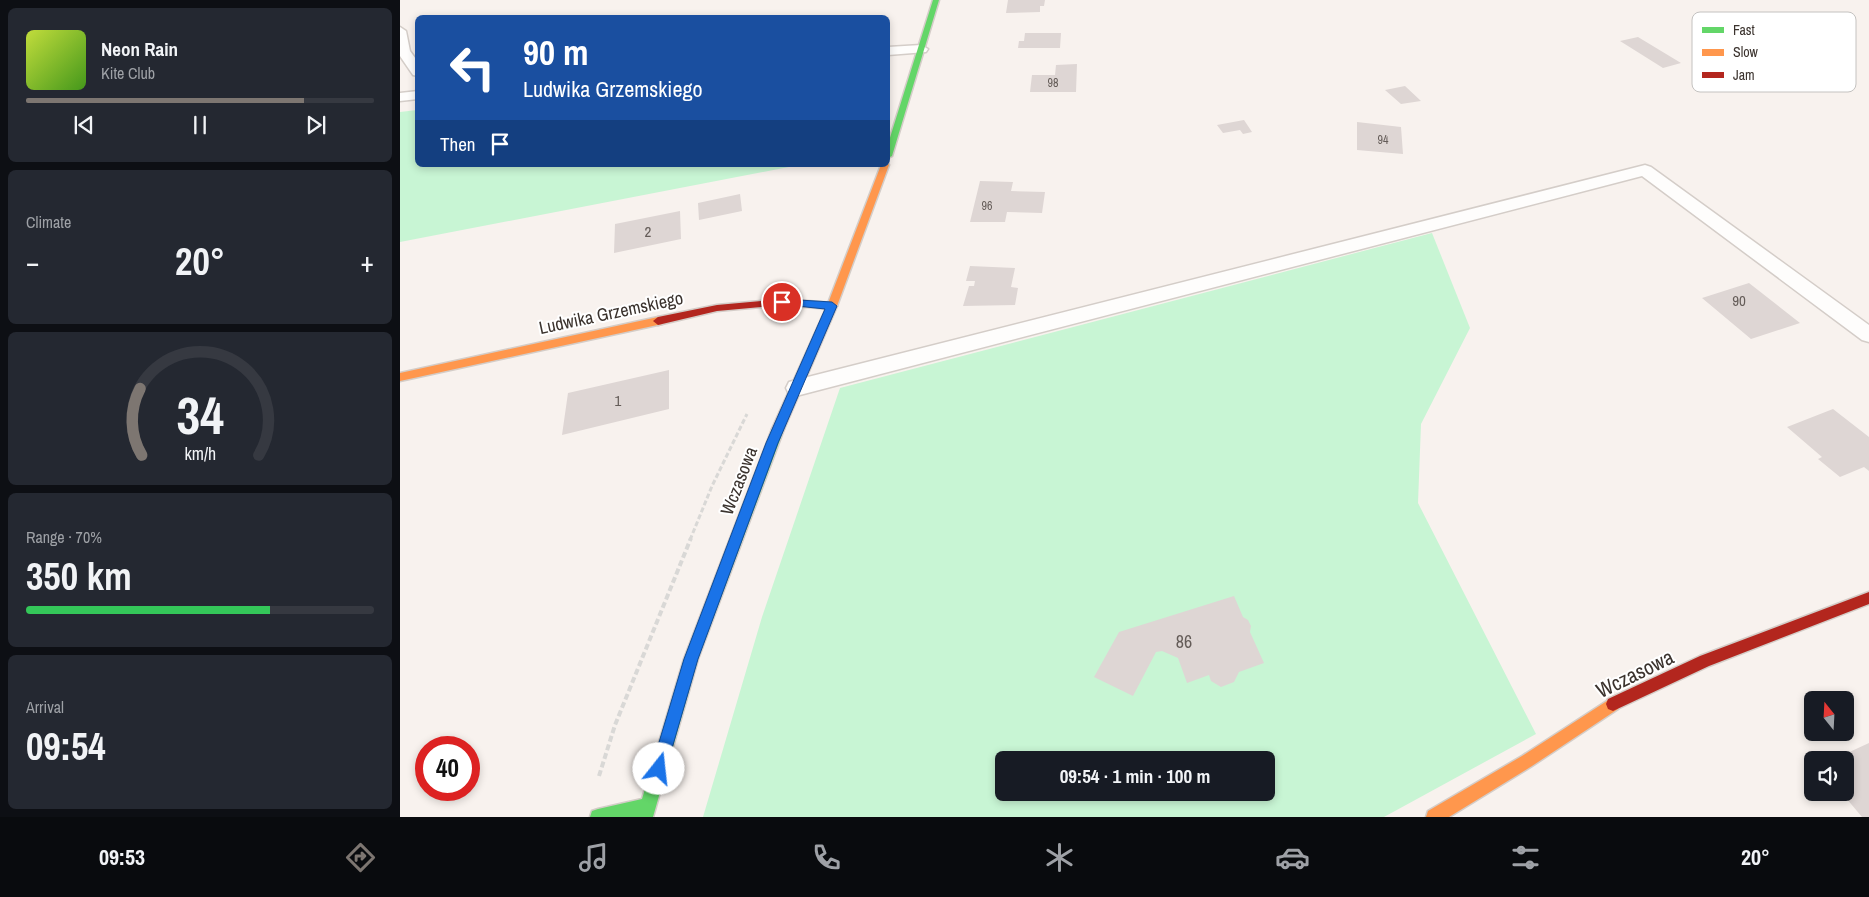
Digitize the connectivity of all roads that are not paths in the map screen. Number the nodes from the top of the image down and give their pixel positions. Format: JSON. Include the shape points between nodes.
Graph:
{"nodes":[{"id":1,"x":936,"y":0,"type":"edge"},
{"id":2,"x":400,"y":31,"type":"edge"},
{"id":3,"x":921,"y":49,"type":"junction"},
{"id":4,"x":890,"y":51,"type":"edge"},
{"id":5,"x":415,"y":68,"type":"edge"},
{"id":6,"x":415,"y":95,"type":"edge"},
{"id":7,"x":400,"y":97,"type":"edge"},
{"id":8,"x":890,"y":150,"type":"edge"},
{"id":9,"x":884,"y":167,"type":"edge"},
{"id":10,"x":832,"y":306,"type":"junction"},
{"id":11,"x":1869,"y":335,"type":"edge"},
{"id":12,"x":400,"y":377,"type":"edge"},
{"id":13,"x":796,"y":388,"type":"junction"},
{"id":14,"x":1869,"y":598,"type":"edge"},
{"id":15,"x":646,"y":811,"type":"edge"},
{"id":16,"x":598,"y":817,"type":"edge"},
{"id":17,"x":1434,"y":817,"type":"edge"}],
"edges":[{"from":1,"to":3,"type":"street"},
{"from":2,"to":5,"type":"lane","via":[[403,51]]},
{"from":3,"to":4,"type":"lane"},
{"from":3,"to":8,"type":"street"},
{"from":6,"to":7,"type":"lane"},
{"from":9,"to":10,"type":"street","name":"Wczasowa"},
{"from":10,"to":12,"type":"street","name":"Ludwika Grzemskiego","via":[[782,302],[717,308]]},
{"from":10,"to":13,"type":"street","name":"Wczasowa"},
{"from":11,"to":13,"type":"lane","via":[[1645,170]]},
{"from":13,"to":15,"type":"street","name":"Wczasowa","via":[[772,443],[691,659]]},
{"from":14,"to":17,"type":"street","name":"Wczasowa","via":[[1705,662],[1617,701]]},
{"from":15,"to":16,"type":"street"}]}
